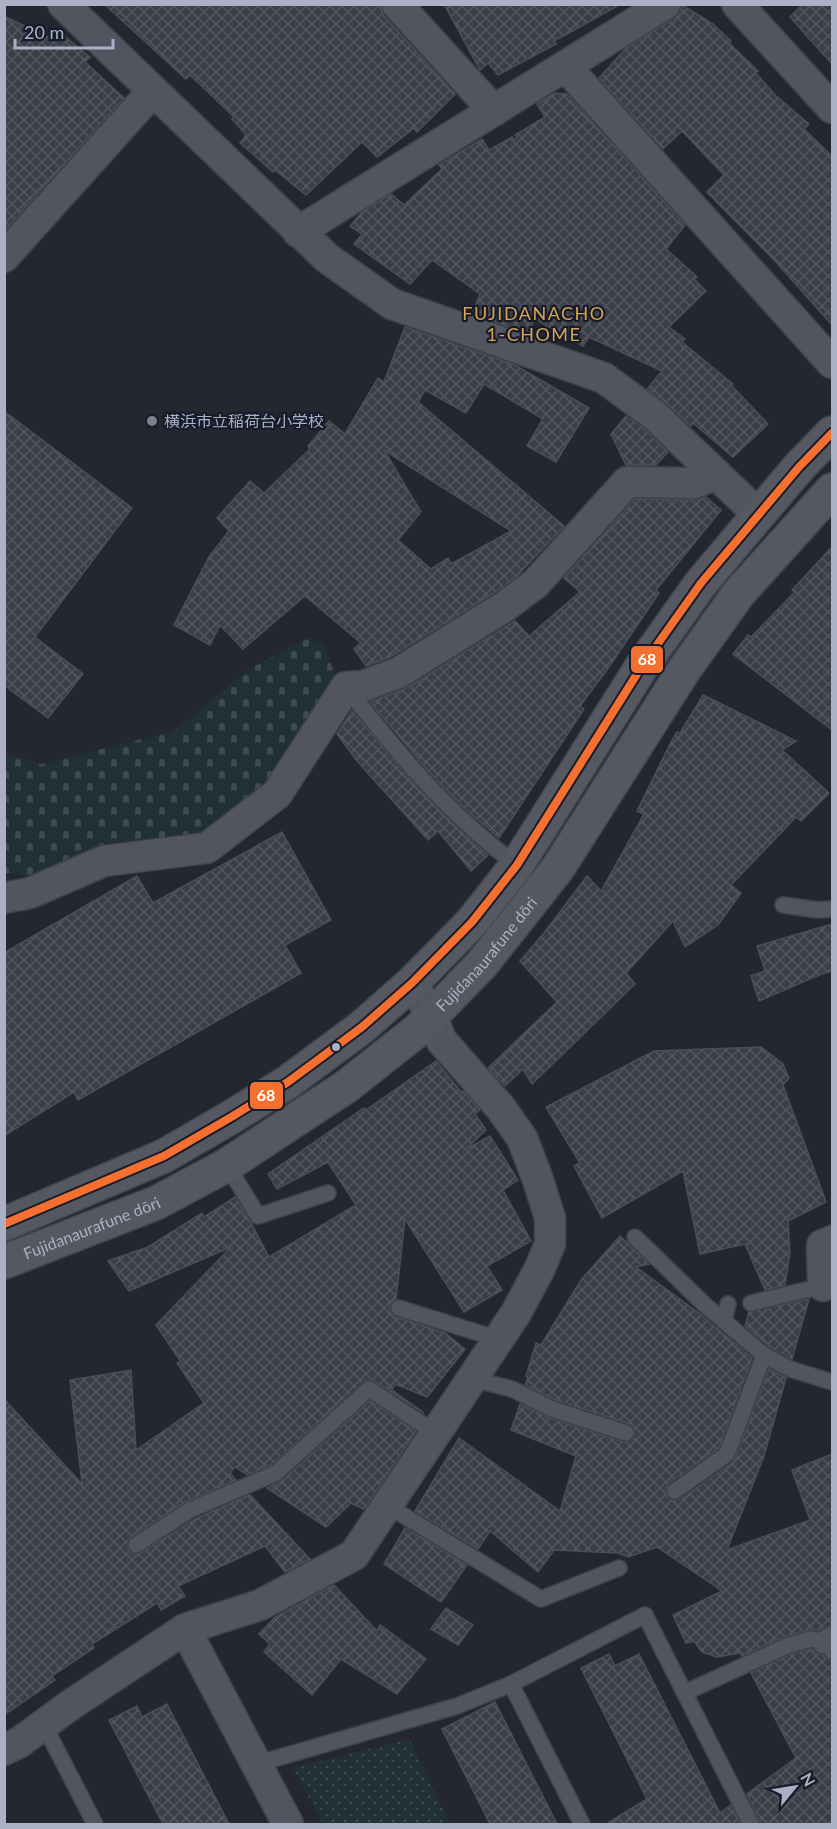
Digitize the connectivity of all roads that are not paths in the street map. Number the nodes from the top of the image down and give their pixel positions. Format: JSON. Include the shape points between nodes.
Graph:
{"nodes":[{"id":1,"x":63,"y":4,"type":"edge"},
{"id":2,"x":397,"y":4,"type":"edge"},
{"id":3,"x":665,"y":4,"type":"edge"},
{"id":4,"x":737,"y":4,"type":"edge"},
{"id":5,"x":566,"y":67,"type":"junction"},
{"id":6,"x":152,"y":92,"type":"junction"},
{"id":7,"x":832,"y":108,"type":"edge"},
{"id":8,"x":494,"y":111,"type":"junction"},
{"id":9,"x":298,"y":232,"type":"junction"},
{"id":10,"x":4,"y":257,"type":"edge"},
{"id":11,"x":832,"y":363,"type":"edge"},
{"id":12,"x":832,"y":433,"type":"edge"},
{"id":13,"x":716,"y":475,"type":"junction"},
{"id":14,"x":832,"y":490,"type":"edge"},
{"id":15,"x":759,"y":515,"type":"junction"},
{"id":16,"x":346,"y":683,"type":"junction"},
{"id":17,"x":517,"y":865,"type":"junction"},
{"id":18,"x":4,"y":898,"type":"edge"},
{"id":19,"x":783,"y":905,"type":"dead end"},
{"id":20,"x":832,"y":909,"type":"edge"},
{"id":21,"x":412,"y":983,"type":"junction"},
{"id":22,"x":432,"y":1016,"type":"junction"},
{"id":23,"x":227,"y":1165,"type":"junction"},
{"id":24,"x":328,"y":1193,"type":"dead end"},
{"id":25,"x":5,"y":1223,"type":"edge"},
{"id":26,"x":635,"y":1237,"type":"dead end"},
{"id":27,"x":832,"y":1242,"type":"edge"},
{"id":28,"x":11,"y":1260,"type":"edge"},
{"id":29,"x":823,"y":1286,"type":"joint"},
{"id":30,"x":751,"y":1303,"type":"dead end"},
{"id":31,"x":728,"y":1304,"type":"dead end"},
{"id":32,"x":399,"y":1308,"type":"dead end"},
{"id":33,"x":724,"y":1321,"type":"junction"},
{"id":34,"x":498,"y":1339,"type":"junction"},
{"id":35,"x":764,"y":1355,"type":"junction"},
{"id":36,"x":472,"y":1379,"type":"junction"},
{"id":37,"x":832,"y":1382,"type":"edge"},
{"id":38,"x":436,"y":1433,"type":"junction"},
{"id":39,"x":626,"y":1433,"type":"dead end"},
{"id":40,"x":675,"y":1491,"type":"dead end"},
{"id":41,"x":388,"y":1506,"type":"junction"},
{"id":42,"x":136,"y":1545,"type":"dead end"},
{"id":43,"x":619,"y":1568,"type":"dead end"},
{"id":44,"x":185,"y":1629,"type":"junction"},
{"id":45,"x":830,"y":1644,"type":"edge"},
{"id":46,"x":511,"y":1684,"type":"junction"},
{"id":47,"x":684,"y":1693,"type":"junction"},
{"id":48,"x":44,"y":1725,"type":"junction"},
{"id":49,"x":4,"y":1750,"type":"edge"},
{"id":50,"x":256,"y":1764,"type":"junction"},
{"id":51,"x":95,"y":1824,"type":"edge"},
{"id":52,"x":288,"y":1824,"type":"edge"},
{"id":53,"x":582,"y":1824,"type":"edge"},
{"id":54,"x":751,"y":1824,"type":"edge"}],
"edges":[{"from":1,"to":6,"type":"street"},
{"from":2,"to":8,"type":"street"},
{"from":3,"to":5,"type":"street"},
{"from":4,"to":7,"type":"street"},
{"from":5,"to":8,"type":"street"},
{"from":5,"to":11,"type":"street"},
{"from":6,"to":9,"type":"street"},
{"from":6,"to":10,"type":"street"},
{"from":8,"to":9,"type":"street"},
{"from":9,"to":13,"type":"street","via":[[327,258],[392,304],[604,378],[654,415]]},
{"from":12,"to":15,"type":"main road","name":"Fujidanaurafune dōri"},
{"from":13,"to":15,"type":"street"},
{"from":13,"to":16,"type":"street","via":[[694,483],[627,482],[536,583],[504,607],[398,673],[363,686]]},
{"from":14,"to":22,"type":"main road","name":"Fujidanaurafune dōri","via":[[739,593],[684,670],[558,868],[483,964]]},
{"from":15,"to":17,"type":"main road","name":"Fujidanaurafune dōri","via":[[701,583],[642,666]]},
{"from":16,"to":17,"type":"lane","via":[[416,774],[449,808]]},
{"from":16,"to":18,"type":"street","via":[[277,794],[207,848],[104,861],[30,893]]},
{"from":17,"to":21,"type":"main road","name":"Fujidanaurafune dōri","via":[[472,922]]},
{"from":19,"to":20,"type":"lane"},
{"from":21,"to":22,"type":"street"},
{"from":21,"to":25,"type":"main road","name":"Fujidanaurafune dōri","via":[[362,1027],[233,1116],[164,1156]]},
{"from":22,"to":23,"type":"main road","name":"Fujidanaurafune dōri","via":[[347,1086]]},
{"from":22,"to":34,"type":"street","via":[[441,1040],[522,1138],[550,1218],[550,1244],[556,1255],[540,1270]]},
{"from":23,"to":24,"type":"lane","via":[[258,1216]]},
{"from":23,"to":28,"type":"main road","name":"Fujidanaurafune dōri","via":[[156,1203]]},
{"from":25,"to":28,"type":"street"},
{"from":26,"to":33,"type":"lane"},
{"from":27,"to":29,"type":"street","via":[[822,1245]]},
{"from":29,"to":30,"type":"lane"},
{"from":31,"to":33,"type":"lane"},
{"from":32,"to":34,"type":"lane"},
{"from":33,"to":35,"type":"lane"},
{"from":34,"to":36,"type":"street"},
{"from":35,"to":37,"type":"lane","via":[[790,1369]]},
{"from":35,"to":40,"type":"lane","via":[[727,1454]]},
{"from":36,"to":38,"type":"street"},
{"from":36,"to":39,"type":"lane","via":[[512,1389],[552,1409]]},
{"from":38,"to":41,"type":"street"},
{"from":38,"to":42,"type":"lane","via":[[369,1389],[276,1473],[190,1510]]},
{"from":41,"to":43,"type":"lane","via":[[541,1599]]},
{"from":41,"to":44,"type":"street","via":[[354,1555],[260,1605]]},
{"from":44,"to":48,"type":"street"},
{"from":44,"to":50,"type":"street"},
{"from":45,"to":47,"type":"lane","via":[[811,1639],[789,1645]]},
{"from":46,"to":47,"type":"lane","via":[[645,1615]]},
{"from":46,"to":50,"type":"lane","via":[[457,1706]]},
{"from":46,"to":53,"type":"lane"},
{"from":47,"to":54,"type":"lane"},
{"from":48,"to":49,"type":"street"},
{"from":48,"to":51,"type":"lane"},
{"from":50,"to":52,"type":"street"}]}
